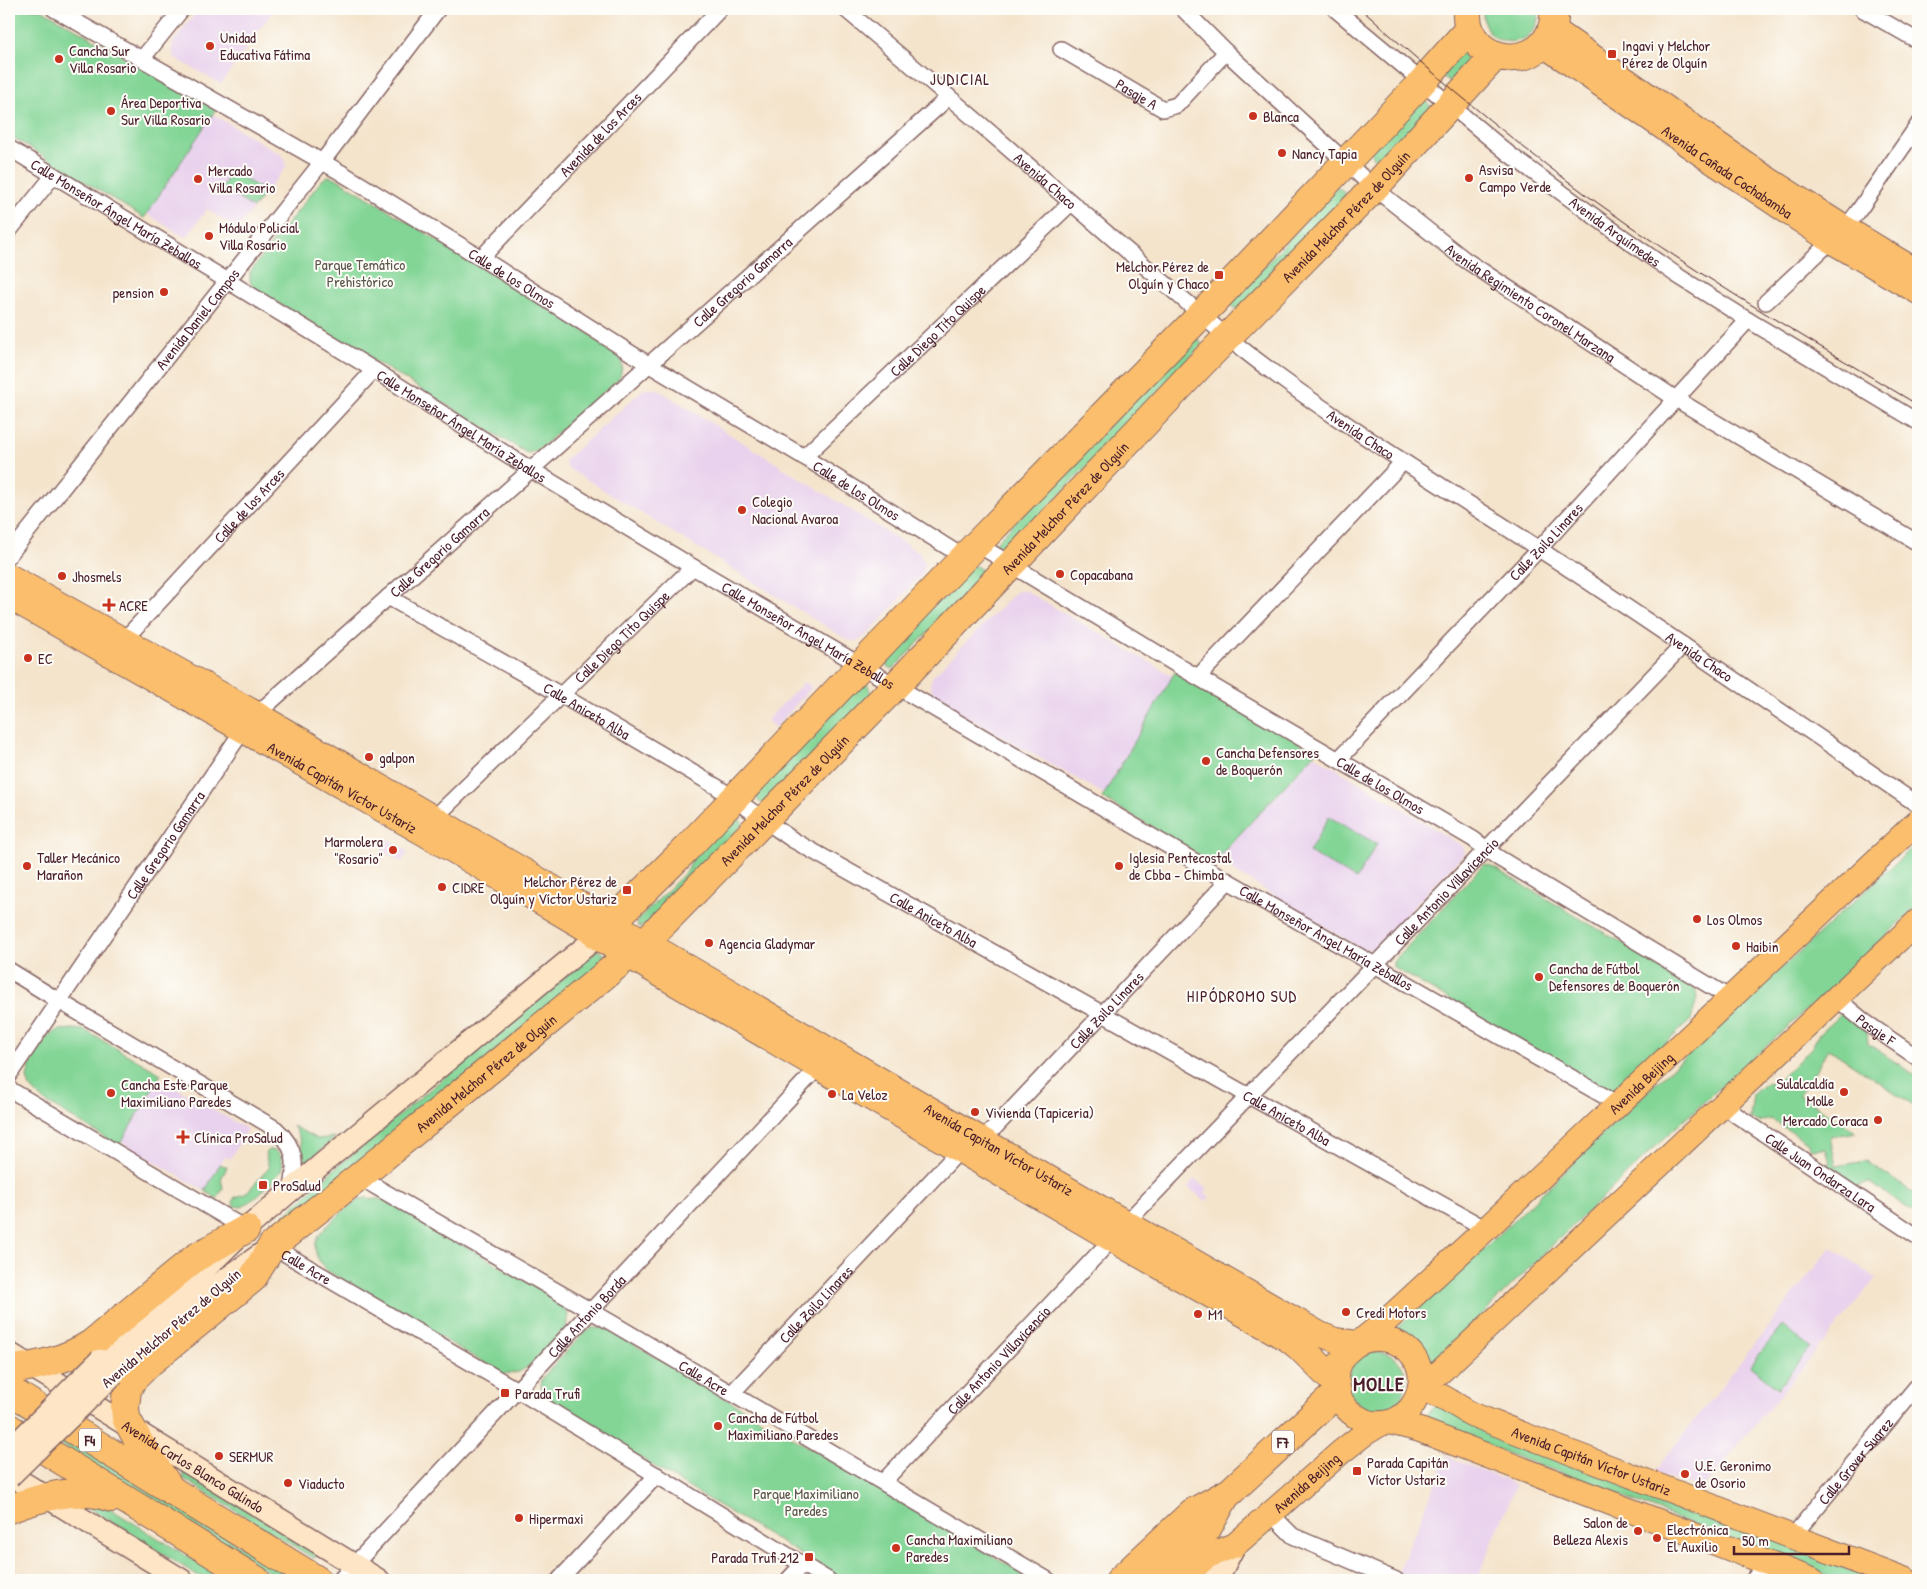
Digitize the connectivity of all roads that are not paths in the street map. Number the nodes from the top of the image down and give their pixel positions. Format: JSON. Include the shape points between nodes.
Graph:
{"nodes":[{"id":1,"x":54,"y":9,"type":"edge"},
{"id":2,"x":182,"y":9,"type":"edge"},
{"id":3,"x":438,"y":9,"type":"edge"},
{"id":4,"x":720,"y":9,"type":"edge"},
{"id":5,"x":845,"y":9,"type":"edge"},
{"id":6,"x":1183,"y":9,"type":"edge"},
{"id":7,"x":1335,"y":9,"type":"edge"},
{"id":8,"x":1862,"y":9,"type":"edge"},
{"id":9,"x":1468,"y":19,"type":"edge"},
{"id":10,"x":1549,"y":27,"type":"edge"},
{"id":11,"x":1918,"y":41,"type":"edge"},
{"id":12,"x":1061,"y":49,"type":"dead end"},
{"id":13,"x":1226,"y":52,"type":"junction"},
{"id":14,"x":1496,"y":56,"type":"junction"},
{"id":15,"x":142,"y":59,"type":"junction"},
{"id":16,"x":1422,"y":82,"type":"junction"},
{"id":17,"x":949,"y":97,"type":"junction"},
{"id":18,"x":1450,"y":106,"type":"junction"},
{"id":19,"x":1918,"y":125,"type":"edge"},
{"id":20,"x":9,"y":148,"type":"edge"},
{"id":21,"x":322,"y":162,"type":"junction"},
{"id":22,"x":1346,"y":162,"type":"junction"},
{"id":23,"x":53,"y":176,"type":"junction"},
{"id":24,"x":1374,"y":188,"type":"junction"},
{"id":25,"x":1071,"y":203,"type":"junction"},
{"id":26,"x":9,"y":231,"type":"edge"},
{"id":27,"x":1838,"y":234,"type":"junction"},
{"id":28,"x":481,"y":258,"type":"junction"},
{"id":29,"x":1918,"y":272,"type":"edge"},
{"id":30,"x":225,"y":281,"type":"junction"},
{"id":31,"x":1918,"y":292,"type":"edge"},
{"id":32,"x":1766,"y":302,"type":"dead end"},
{"id":33,"x":1202,"y":314,"type":"junction"},
{"id":34,"x":1748,"y":320,"type":"junction"},
{"id":35,"x":1227,"y":337,"type":"junction"},
{"id":36,"x":648,"y":364,"type":"junction"},
{"id":37,"x":374,"y":370,"type":"junction"},
{"id":38,"x":1676,"y":399,"type":"junction"},
{"id":39,"x":1918,"y":422,"type":"edge"},
{"id":40,"x":804,"y":457,"type":"junction"},
{"id":41,"x":1403,"y":462,"type":"junction"},
{"id":42,"x":530,"y":470,"type":"junction"},
{"id":43,"x":1918,"y":543,"type":"edge"},
{"id":44,"x":1538,"y":549,"type":"junction"},
{"id":45,"x":971,"y":551,"type":"junction"},
{"id":46,"x":9,"y":555,"type":"edge"},
{"id":47,"x":1010,"y":564,"type":"junction"},
{"id":48,"x":693,"y":567,"type":"junction"},
{"id":49,"x":9,"y":576,"type":"edge"},
{"id":50,"x":388,"y":596,"type":"junction"},
{"id":51,"x":9,"y":597,"type":"edge"},
{"id":52,"x":123,"y":641,"type":"junction"},
{"id":53,"x":1683,"y":645,"type":"junction"},
{"id":54,"x":861,"y":667,"type":"junction"},
{"id":55,"x":1198,"y":677,"type":"junction"},
{"id":56,"x":894,"y":687,"type":"junction"},
{"id":57,"x":561,"y":695,"type":"junction"},
{"id":58,"x":250,"y":722,"type":"junction"},
{"id":59,"x":1339,"y":759,"type":"junction"},
{"id":60,"x":732,"y":799,"type":"junction"},
{"id":61,"x":1918,"y":805,"type":"edge"},
{"id":62,"x":763,"y":821,"type":"junction"},
{"id":63,"x":1918,"y":821,"type":"edge"},
{"id":64,"x":428,"y":825,"type":"junction"},
{"id":65,"x":1485,"y":848,"type":"junction"},
{"id":66,"x":1228,"y":881,"type":"junction"},
{"id":67,"x":1918,"y":921,"type":"edge"},
{"id":68,"x":606,"y":929,"type":"junction"},
{"id":69,"x":638,"y":948,"type":"junction"},
{"id":70,"x":1375,"y":966,"type":"junction"},
{"id":71,"x":9,"y":970,"type":"edge"},
{"id":72,"x":674,"y":982,"type":"joint"},
{"id":73,"x":1730,"y":998,"type":"junction"},
{"id":74,"x":1836,"y":998,"type":"junction"},
{"id":75,"x":59,"y":1001,"type":"junction"},
{"id":76,"x":1103,"y":1013,"type":"junction"},
{"id":77,"x":825,"y":1058,"type":"junction"},
{"id":78,"x":1918,"y":1058,"type":"edge"},
{"id":79,"x":9,"y":1075,"type":"edge"},
{"id":80,"x":9,"y":1089,"type":"edge"},
{"id":81,"x":1249,"y":1095,"type":"junction"},
{"id":82,"x":1618,"y":1104,"type":"junction"},
{"id":83,"x":1723,"y":1104,"type":"junction"},
{"id":84,"x":972,"y":1144,"type":"junction"},
{"id":85,"x":359,"y":1177,"type":"junction"},
{"id":86,"x":292,"y":1190,"type":"junction"},
{"id":87,"x":1486,"y":1229,"type":"junction"},
{"id":88,"x":246,"y":1230,"type":"junction"},
{"id":89,"x":1120,"y":1230,"type":"junction"},
{"id":90,"x":1918,"y":1237,"type":"edge"},
{"id":91,"x":272,"y":1246,"type":"junction"},
{"id":92,"x":592,"y":1311,"type":"junction"},
{"id":93,"x":1359,"y":1342,"type":"junction"},
{"id":94,"x":16,"y":1363,"type":"edge"},
{"id":95,"x":107,"y":1367,"type":"junction"},
{"id":96,"x":1918,"y":1385,"type":"edge"},
{"id":97,"x":1420,"y":1386,"type":"junction"},
{"id":98,"x":1336,"y":1387,"type":"junction"},
{"id":99,"x":9,"y":1390,"type":"edge"},
{"id":100,"x":517,"y":1390,"type":"junction"},
{"id":101,"x":732,"y":1393,"type":"junction"},
{"id":102,"x":1386,"y":1422,"type":"junction"},
{"id":103,"x":9,"y":1428,"type":"edge"},
{"id":104,"x":133,"y":1430,"type":"junction"},
{"id":105,"x":9,"y":1451,"type":"edge"},
{"id":106,"x":657,"y":1475,"type":"junction"},
{"id":107,"x":9,"y":1476,"type":"edge"},
{"id":108,"x":883,"y":1482,"type":"junction"},
{"id":109,"x":171,"y":1490,"type":"junction"},
{"id":110,"x":1230,"y":1492,"type":"junction"},
{"id":111,"x":47,"y":1498,"type":"junction"},
{"id":112,"x":133,"y":1505,"type":"junction"},
{"id":113,"x":9,"y":1509,"type":"edge"},
{"id":114,"x":1271,"y":1514,"type":"junction"},
{"id":115,"x":1792,"y":1537,"type":"junction"},
{"id":116,"x":1235,"y":1545,"type":"junction"},
{"id":117,"x":354,"y":1565,"type":"junction"},
{"id":118,"x":802,"y":1565,"type":"junction"},
{"id":119,"x":1760,"y":1572,"type":"edge"},
{"id":120,"x":182,"y":1580,"type":"edge"},
{"id":121,"x":256,"y":1580,"type":"edge"},
{"id":122,"x":317,"y":1580,"type":"edge"},
{"id":123,"x":340,"y":1580,"type":"edge"},
{"id":124,"x":379,"y":1580,"type":"edge"},
{"id":125,"x":559,"y":1580,"type":"edge"},
{"id":126,"x":788,"y":1580,"type":"edge"},
{"id":127,"x":828,"y":1580,"type":"edge"},
{"id":128,"x":1048,"y":1580,"type":"edge"},
{"id":129,"x":1120,"y":1580,"type":"edge"},
{"id":130,"x":1156,"y":1580,"type":"edge"},
{"id":131,"x":1180,"y":1580,"type":"edge"},
{"id":132,"x":1213,"y":1580,"type":"edge"},
{"id":133,"x":1396,"y":1580,"type":"edge"},
{"id":134,"x":1812,"y":1580,"type":"edge"},
{"id":135,"x":1906,"y":1580,"type":"edge"}],
"edges":[{"from":1,"to":15,"type":"street","name":"Calle de los Olmos"},
{"from":2,"to":15,"type":"street"},
{"from":3,"to":21,"type":"street","name":"Avenida Daniel Campos"},
{"from":4,"to":28,"type":"street","name":"Avenida de los Arces"},
{"from":5,"to":17,"type":"street","name":"Avenida Chaco"},
{"from":6,"to":13,"type":"street","name":"Avenida Regimiento Coronel Marzana"},
{"from":7,"to":16,"type":"street","name":"Avenida Arquímedes"},
{"from":8,"to":11,"type":"street"},
{"from":9,"to":14,"type":"highway","via":[[1479,45]]},
{"from":9,"to":16,"type":"highway","name":"Avenida Melchor Pérez de Olguín"},
{"from":10,"to":14,"type":"highway","via":[[1533,52],[1519,57]]},
{"from":10,"to":27,"type":"main road","name":"Avenida Cañada Cochabamba"},
{"from":12,"to":13,"type":"street","name":"Pasaje A","via":[[1163,109],[1177,105]]},
{"from":13,"to":22,"type":"street","name":"Avenida Regimiento Coronel Marzana"},
{"from":14,"to":18,"type":"highway","name":"Avenida Melchor Pérez de Olguín"},
{"from":15,"to":21,"type":"street","name":"Calle de los Olmos"},
{"from":16,"to":18,"type":"street","name":"Avenida Arquímedes"},
{"from":16,"to":22,"type":"highway","name":"Avenida Melchor Pérez de Olguín"},
{"from":17,"to":25,"type":"street","name":"Avenida Chaco"},
{"from":17,"to":36,"type":"street","name":"Calle Gregorio Gamarra"},
{"from":18,"to":24,"type":"highway","name":"Avenida Melchor Pérez de Olguín"},
{"from":18,"to":34,"type":"street","name":"Avenida Arquímedes","via":[[1617,233]]},
{"from":19,"to":27,"type":"street","via":[[1857,213]]},
{"from":20,"to":23,"type":"street","name":"Calle Monseñor Ángel María Zeballos"},
{"from":21,"to":28,"type":"street","name":"Calle de los Olmos"},
{"from":21,"to":30,"type":"street","name":"Avenida Daniel Campos"},
{"from":22,"to":24,"type":"street","name":"Avenida Regimiento Coronel Marzana"},
{"from":22,"to":33,"type":"highway","name":"Avenida Melchor Pérez de Olguín"},
{"from":23,"to":26,"type":"street"},
{"from":23,"to":30,"type":"street","name":"Calle Monseñor Ángel María Zeballos"},
{"from":24,"to":35,"type":"highway","name":"Avenida Melchor Pérez de Olguín"},
{"from":24,"to":38,"type":"street","name":"Avenida Regimiento Coronel Marzana","via":[[1464,259]]},
{"from":25,"to":33,"type":"street","name":"Avenida Chaco"},
{"from":25,"to":40,"type":"street","name":"Calle Diego Tito Quispe"},
{"from":27,"to":29,"type":"main road","name":"Avenida Cañada Cochabamba"},
{"from":27,"to":31,"type":"main road","name":"Avenida Cañada Cochabamba"},
{"from":27,"to":32,"type":"street"},
{"from":28,"to":36,"type":"street","name":"Calle de los Olmos"},
{"from":30,"to":37,"type":"street","name":"Calle Monseñor Ángel María Zeballos"},
{"from":30,"to":46,"type":"street","name":"Avenida Daniel Campos"},
{"from":33,"to":35,"type":"street","name":"Avenida Chaco"},
{"from":33,"to":45,"type":"highway","name":"Avenida Melchor Pérez de Olguín"},
{"from":34,"to":38,"type":"street","name":"Calle Zoilo Linares"},
{"from":34,"to":39,"type":"street","name":"Avenida Arquímedes"},
{"from":35,"to":41,"type":"street","name":"Avenida Chaco","via":[[1272,374]]},
{"from":35,"to":47,"type":"highway","name":"Avenida Melchor Pérez de Olguín"},
{"from":36,"to":40,"type":"street","name":"Calle de los Olmos"},
{"from":36,"to":42,"type":"street","name":"Calle Gregorio Gamarra"},
{"from":37,"to":42,"type":"street","name":"Calle Monseñor Ángel María Zeballos"},
{"from":37,"to":52,"type":"street","name":"Calle de los Arces"},
{"from":38,"to":43,"type":"street","name":"Avenida Regimiento Coronel Marzana"},
{"from":38,"to":44,"type":"street","name":"Calle Zoilo Linares"},
{"from":40,"to":45,"type":"street","name":"Calle de los Olmos"},
{"from":41,"to":44,"type":"street","name":"Avenida Chaco"},
{"from":41,"to":55,"type":"street"},
{"from":42,"to":48,"type":"street","name":"Calle Monseñor Ángel María Zeballos"},
{"from":42,"to":50,"type":"street","name":"Calle Gregorio Gamarra"},
{"from":44,"to":53,"type":"street","name":"Avenida Chaco"},
{"from":44,"to":59,"type":"street","name":"Calle Zoilo Linares"},
{"from":45,"to":47,"type":"street","name":"Calle de los Olmos"},
{"from":45,"to":54,"type":"highway","name":"Avenida Melchor Pérez de Olguín"},
{"from":47,"to":55,"type":"street","name":"Calle de los Olmos"},
{"from":47,"to":56,"type":"highway","name":"Avenida Melchor Pérez de Olguín"},
{"from":48,"to":54,"type":"street","name":"Calle Monseñor Ángel María Zeballos"},
{"from":48,"to":57,"type":"street","name":"Calle Diego Tito Quispe"},
{"from":49,"to":52,"type":"main road","name":"Avenida Capitán Víctor Ustariz"},
{"from":50,"to":57,"type":"street","name":"Calle Aniceto Alba"},
{"from":50,"to":58,"type":"street","name":"Calle Gregorio Gamarra"},
{"from":51,"to":58,"type":"main road","name":"Avenida Capitán Víctor Ustariz"},
{"from":52,"to":58,"type":"main road","name":"Avenida Capitán Víctor Ustariz"},
{"from":53,"to":61,"type":"street","name":"Avenida Chaco"},
{"from":53,"to":65,"type":"street","name":"Calle Antonio Villavicencio"},
{"from":54,"to":56,"type":"street","name":"Calle Monseñor Ángel María Zeballos"},
{"from":54,"to":60,"type":"highway","name":"Avenida Melchor Pérez de Olguín"},
{"from":55,"to":59,"type":"street","name":"Calle de los Olmos"},
{"from":56,"to":62,"type":"highway","name":"Avenida Melchor Pérez de Olguín"},
{"from":56,"to":66,"type":"street","name":"Calle Monseñor Ángel María Zeballos"},
{"from":57,"to":60,"type":"street","name":"Calle Aniceto Alba"},
{"from":57,"to":64,"type":"street","name":"Calle Diego Tito Quispe"},
{"from":58,"to":64,"type":"main road","name":"Avenida Capitán Víctor Ustariz"},
{"from":58,"to":75,"type":"street","name":"Calle Gregorio Gamarra"},
{"from":59,"to":65,"type":"street","name":"Calle de los Olmos"},
{"from":60,"to":62,"type":"street","name":"Calle Aniceto Alba"},
{"from":60,"to":68,"type":"highway","name":"Avenida Melchor Pérez de Olguín"},
{"from":62,"to":69,"type":"highway","name":"Avenida Melchor Pérez de Olguín"},
{"from":62,"to":76,"type":"street","name":"Calle Aniceto Alba"},
{"from":63,"to":73,"type":"main road","name":"Avenida Beijing"},
{"from":64,"to":68,"type":"main road","name":"Avenida Capitán Víctor Ustariz"},
{"from":65,"to":70,"type":"street","name":"Calle Antonio Villavicencio"},
{"from":65,"to":73,"type":"street","name":"Calle de los Olmos"},
{"from":66,"to":70,"type":"street","name":"Calle Monseñor Ángel María Zeballos"},
{"from":66,"to":76,"type":"street","name":"Calle Zoilo Linares"},
{"from":67,"to":74,"type":"main road"},
{"from":68,"to":69,"type":"highway","name":"Avenida Capitán Víctor Ustariz"},
{"from":68,"to":86,"type":"main road","name":"Avenida Melchor Pérez de Olguín"},
{"from":69,"to":72,"type":"highway","name":"Avenida Capitán Víctor Ustariz"},
{"from":69,"to":77,"type":"main road","name":"Avenida Capitan Víctor Ustariz"},
{"from":69,"to":85,"type":"highway","name":"Avenida Melchor Pérez de Olguín"},
{"from":70,"to":81,"type":"street","name":"Calle Antonio Villavicencio"},
{"from":70,"to":82,"type":"street","name":"Calle Monseñor Ángel María Zeballos"},
{"from":71,"to":75,"type":"street"},
{"from":72,"to":77,"type":"highway","name":"Avenida Capitan Víctor Ustariz"},
{"from":73,"to":82,"type":"main road","name":"Avenida Beijing"},
{"from":74,"to":78,"type":"street","name":"Pasaje F"},
{"from":74,"to":83,"type":"main road"},
{"from":75,"to":79,"type":"street","name":"Calle Gregorio Gamarra"},
{"from":75,"to":86,"type":"street","via":[[276,1129],[292,1148],[295,1168]]},
{"from":76,"to":81,"type":"street","name":"Calle Aniceto Alba"},
{"from":76,"to":84,"type":"street","name":"Calle Zoilo Linares"},
{"from":77,"to":84,"type":"highway","name":"Avenida Capitan Víctor Ustariz"},
{"from":77,"to":92,"type":"street","name":"Calle Antonio Borda"},
{"from":80,"to":88,"type":"street"},
{"from":81,"to":87,"type":"street","name":"Calle Aniceto Alba"},
{"from":81,"to":89,"type":"street","name":"Calle Antonio Villavicencio"},
{"from":82,"to":87,"type":"main road","name":"Avenida Beijing"},
{"from":83,"to":90,"type":"street","name":"Calle Juan Ondarza Lara"},
{"from":83,"to":97,"type":"main road","via":[[1440,1372]]},
{"from":84,"to":89,"type":"highway","name":"Avenida Capitan Víctor Ustariz"},
{"from":84,"to":101,"type":"street","name":"Calle Zoilo Linares"},
{"from":85,"to":91,"type":"highway","name":"Avenida Melchor Pérez de Olguín"},
{"from":85,"to":92,"type":"street","name":"Calle Acre"},
{"from":86,"to":88,"type":"main road","name":"Avenida Melchor Pérez de Olguín"},
{"from":87,"to":93,"type":"main road","name":"Avenida Beijing","via":[[1388,1320]]},
{"from":88,"to":94,"type":"highway","via":[[195,1258],[78,1352],[55,1362]]},
{"from":88,"to":95,"type":"main road","name":"Avenida Melchor Pérez de Olguín"},
{"from":89,"to":93,"type":"main road","name":"Avenida Capitan Víctor Ustariz","via":[[1320,1334],[1335,1340]]},
{"from":89,"to":98,"type":"highway","name":"Avenida Capitan Víctor Ustariz","via":[[1289,1338]]},
{"from":89,"to":108,"type":"street","name":"Calle Antonio Villavicencio"},
{"from":91,"to":95,"type":"main road","name":"Avenida Melchor Pérez de Olguín"},
{"from":91,"to":100,"type":"street","name":"Calle Acre"},
{"from":91,"to":104,"type":"highway","via":[[252,1279],[132,1380],[124,1407]]},
{"from":92,"to":100,"type":"street","name":"Calle Antonio Borda"},
{"from":92,"to":101,"type":"street","name":"Calle Acre"},
{"from":93,"to":97,"type":"main road","via":[[1377,1338],[1399,1344],[1416,1361]]},
{"from":93,"to":98,"type":"main road","via":[[1339,1362]]},
{"from":94,"to":104,"type":"main road","name":"Avenida Carlos Blanco Galindo"},
{"from":95,"to":105,"type":"main road","name":"Avenida Melchor Pérez de Olguín","bridge":true},
{"from":95,"to":107,"type":"main road","name":"Avenida Melchor Pérez de Olguín","bridge":true},
{"from":96,"to":115,"type":"street","name":"Calle Grover Suarez"},
{"from":97,"to":102,"type":"main road","via":[[1410,1410]]},
{"from":97,"to":115,"type":"main road","name":"Avenida Capitán Víctor Ustariz","via":[[1471,1414]]},
{"from":98,"to":102,"type":"main road","via":[[1351,1413],[1365,1421]]},
{"from":98,"to":110,"type":"highway","number":"F7"},
{"from":99,"to":109,"type":"highway","name":"Avenida Carlos Blanco Galindo","number":"F4"},
{"from":100,"to":106,"type":"street","name":"Calle Acre"},
{"from":100,"to":117,"type":"street","name":"Calle Antonio Borda"},
{"from":101,"to":108,"type":"street","name":"Calle Acre"},
{"from":102,"to":114,"type":"main road","name":"Avenida Beijing","via":[[1341,1452]]},
{"from":102,"to":119,"type":"main road","via":[[1420,1430]]},
{"from":103,"to":112,"type":"highway","number":"F4"},
{"from":104,"to":109,"type":"highway"},
{"from":104,"to":117,"type":"main road","name":"Avenida Carlos Blanco Galindo"},
{"from":106,"to":118,"type":"street","name":"Calle Acre"},
{"from":106,"to":125,"type":"street"},
{"from":107,"to":111,"type":"main road"},
{"from":108,"to":128,"type":"street","name":"Calle Acre"},
{"from":109,"to":122,"type":"highway","name":"Avenida Carlos Blanco Galindo","number":"F4"},
{"from":110,"to":129,"type":"highway","via":[[1192,1513]]},
{"from":110,"to":130,"type":"main road","via":[[1208,1531]]},
{"from":111,"to":112,"type":"highway","via":[[84,1492]]},
{"from":111,"to":113,"type":"highway"},
{"from":111,"to":120,"type":"main road"},
{"from":112,"to":121,"type":"highway","number":"F4"},
{"from":114,"to":116,"type":"main road","name":"Avenida Beijing"},
{"from":114,"to":133,"type":"street","via":[[1293,1536]]},
{"from":115,"to":135,"type":"main road","name":"Avenida Capitán Víctor Ustariz"},
{"from":116,"to":131,"type":"main road","name":"Avenida Beijing","via":[[1206,1557]]},
{"from":116,"to":132,"type":"main road","name":"Avenida Beijing","via":[[1220,1574]]},
{"from":117,"to":123,"type":"street","name":"Calle Antonio Borda"},
{"from":117,"to":124,"type":"main road","name":"Avenida Carlos Blanco Galindo"},
{"from":118,"to":126,"type":"street"},
{"from":118,"to":127,"type":"street","name":"Calle Acre"},
{"from":119,"to":134,"type":"main road"}]}
